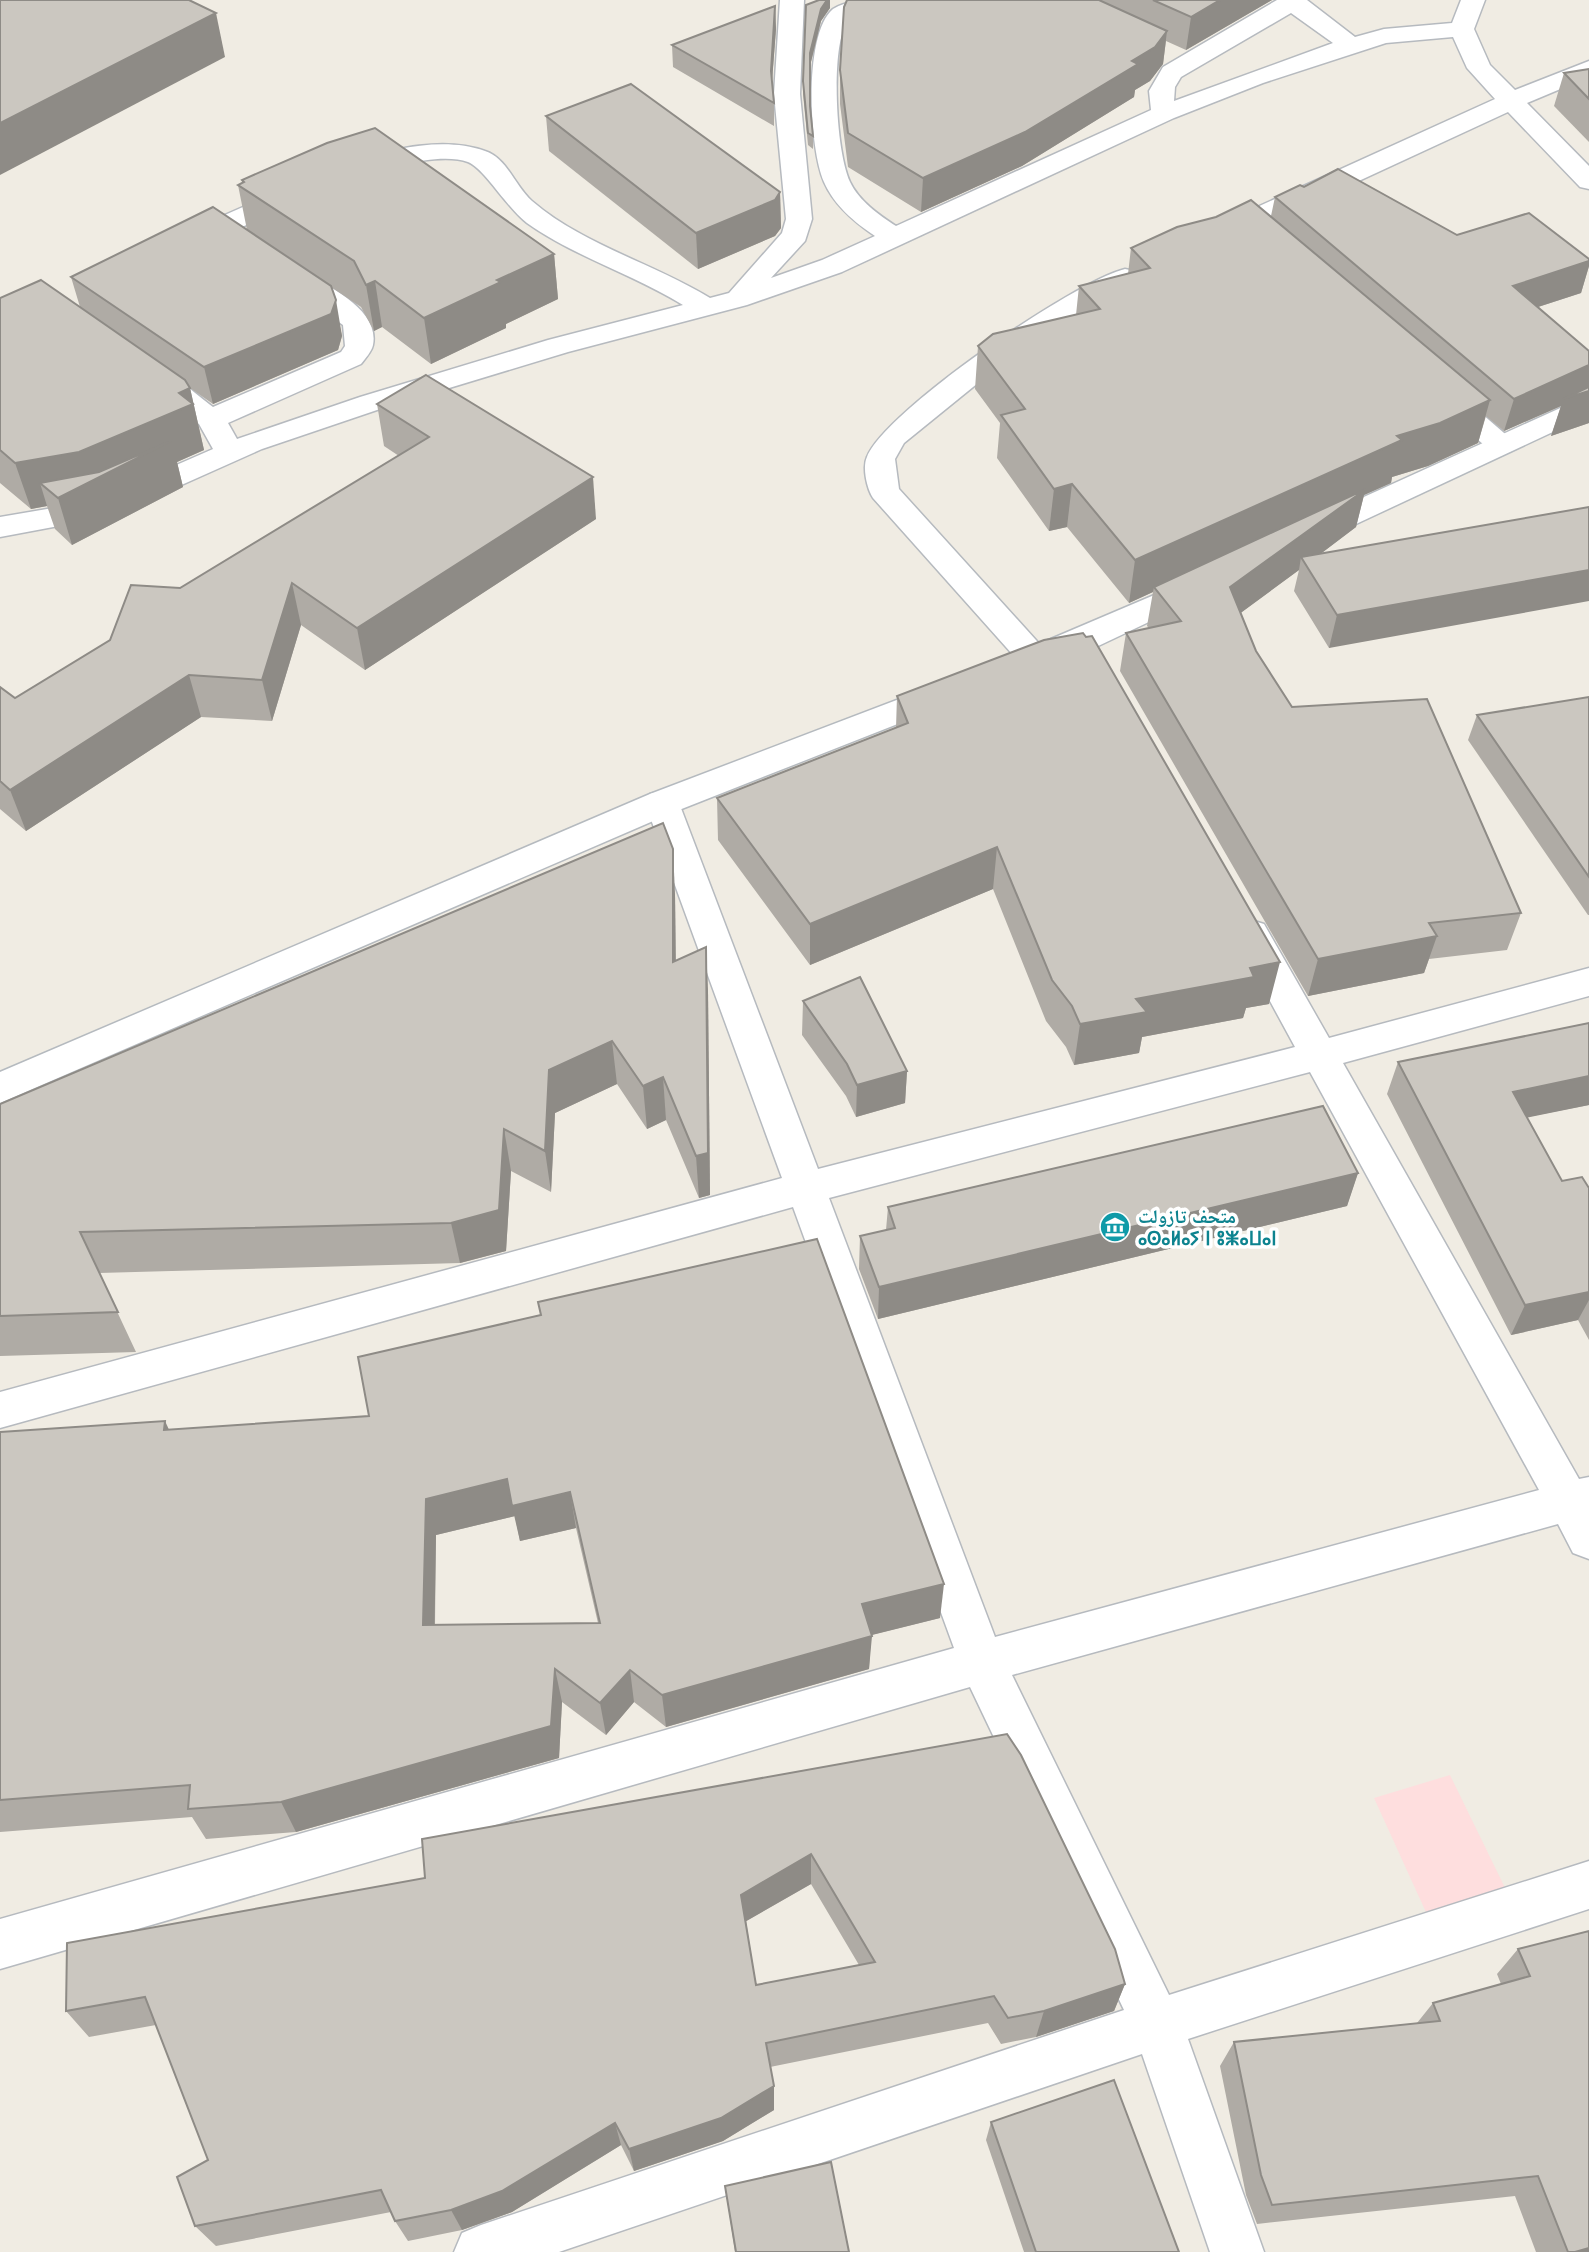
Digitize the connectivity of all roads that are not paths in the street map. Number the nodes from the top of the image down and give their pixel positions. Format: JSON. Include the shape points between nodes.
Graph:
{"nodes":[{"id":1,"x":792,"y":0,"type":"edge"},
{"id":2,"x":873,"y":0,"type":"edge"},
{"id":3,"x":1473,"y":0,"type":"edge"},
{"id":4,"x":1292,"y":1,"type":"edge"},
{"id":5,"x":1462,"y":29,"type":"junction"},
{"id":6,"x":1351,"y":45,"type":"junction"},
{"id":7,"x":1162,"y":52,"type":"edge"},
{"id":8,"x":1187,"y":64,"type":"junction"},
{"id":9,"x":1589,"y":68,"type":"edge"},
{"id":10,"x":1509,"y":100,"type":"junction"},
{"id":11,"x":1165,"y":113,"type":"junction"},
{"id":12,"x":1589,"y":181,"type":"edge"},
{"id":13,"x":893,"y":236,"type":"junction"},
{"id":14,"x":1198,"y":244,"type":"edge"},
{"id":15,"x":169,"y":251,"type":"edge"},
{"id":16,"x":274,"y":264,"type":"edge"},
{"id":17,"x":1151,"y":264,"type":"edge"},
{"id":18,"x":737,"y":299,"type":"junction"},
{"id":19,"x":708,"y":308,"type":"junction"},
{"id":20,"x":135,"y":366,"type":"edge"},
{"id":21,"x":1419,"y":374,"type":"edge"},
{"id":22,"x":1589,"y":404,"type":"edge"},
{"id":23,"x":211,"y":419,"type":"junction"},
{"id":24,"x":1501,"y":445,"type":"junction"},
{"id":25,"x":229,"y":452,"type":"junction"},
{"id":26,"x":0,"y":527,"type":"edge"},
{"id":27,"x":1286,"y":545,"type":"edge"},
{"id":28,"x":1223,"y":575,"type":"edge"},
{"id":29,"x":1083,"y":640,"type":"junction"},
{"id":30,"x":1104,"y":675,"type":"edge"},
{"id":31,"x":970,"y":683,"type":"edge"},
{"id":32,"x":662,"y":803,"type":"junction"},
{"id":33,"x":1232,"y":901,"type":"edge"},
{"id":34,"x":1589,"y":982,"type":"edge"},
{"id":35,"x":1320,"y":1055,"type":"junction"},
{"id":36,"x":0,"y":1088,"type":"edge"},
{"id":37,"x":805,"y":1188,"type":"junction"},
{"id":38,"x":0,"y":1410,"type":"edge"},
{"id":39,"x":1582,"y":1512,"type":"edge"},
{"id":40,"x":982,"y":1662,"type":"junction"},
{"id":41,"x":1589,"y":1885,"type":"edge"},
{"id":42,"x":0,"y":1944,"type":"edge"},
{"id":43,"x":1157,"y":2024,"type":"junction"},
{"id":44,"x":481,"y":2252,"type":"edge"},
{"id":45,"x":1237,"y":2252,"type":"edge"}],
"edges":[{"from":1,"to":18,"type":"street","via":[[787,94],[799,219],[795,235]]},
{"from":2,"to":13,"type":"street","via":[[838,16],[829,30],[825,70],[828,144],[836,180],[859,214]]},
{"from":3,"to":5,"type":"street"},
{"from":4,"to":6,"type":"street"},
{"from":4,"to":8,"type":"street"},
{"from":5,"to":6,"type":"street","via":[[1384,36]]},
{"from":5,"to":10,"type":"street","via":[[1479,68]]},
{"from":6,"to":11,"type":"street"},
{"from":7,"to":8,"type":"street"},
{"from":8,"to":11,"type":"street","via":[[1162,84],[1159,99]]},
{"from":9,"to":10,"type":"street"},
{"from":10,"to":12,"type":"street"},
{"from":10,"to":14,"type":"street","via":[[1254,233]]},
{"from":11,"to":13,"type":"street"},
{"from":13,"to":18,"type":"street","via":[[832,266]]},
{"from":15,"to":19,"type":"street","via":[[230,235],[327,178],[369,164],[463,152],[482,158],[537,218]]},
{"from":16,"to":23,"type":"street","via":[[350,315],[357,324],[359,346],[351,358]]},
{"from":17,"to":29,"type":"street","via":[[1092,292],[1000,351],[892,438],[880,459],[884,491],[1022,663]]},
{"from":18,"to":19,"type":"street"},
{"from":19,"to":25,"type":"street","via":[[558,346]]},
{"from":20,"to":23,"type":"street"},
{"from":21,"to":24,"type":"street"},
{"from":22,"to":24,"type":"street"},
{"from":23,"to":25,"type":"street"},
{"from":24,"to":27,"type":"street"},
{"from":25,"to":26,"type":"street","via":[[101,509]]},
{"from":28,"to":29,"type":"street"},
{"from":29,"to":30,"type":"street"},
{"from":31,"to":32,"type":"street"},
{"from":32,"to":36,"type":"street"},
{"from":32,"to":37,"type":"street"},
{"from":33,"to":35,"type":"street"},
{"from":34,"to":35,"type":"street"},
{"from":35,"to":37,"type":"street"},
{"from":35,"to":39,"type":"street"},
{"from":37,"to":38,"type":"street"},
{"from":37,"to":40,"type":"street"},
{"from":39,"to":40,"type":"street"},
{"from":40,"to":42,"type":"street"},
{"from":40,"to":43,"type":"street"},
{"from":41,"to":43,"type":"street"},
{"from":43,"to":44,"type":"street"},
{"from":43,"to":45,"type":"street"}]}
